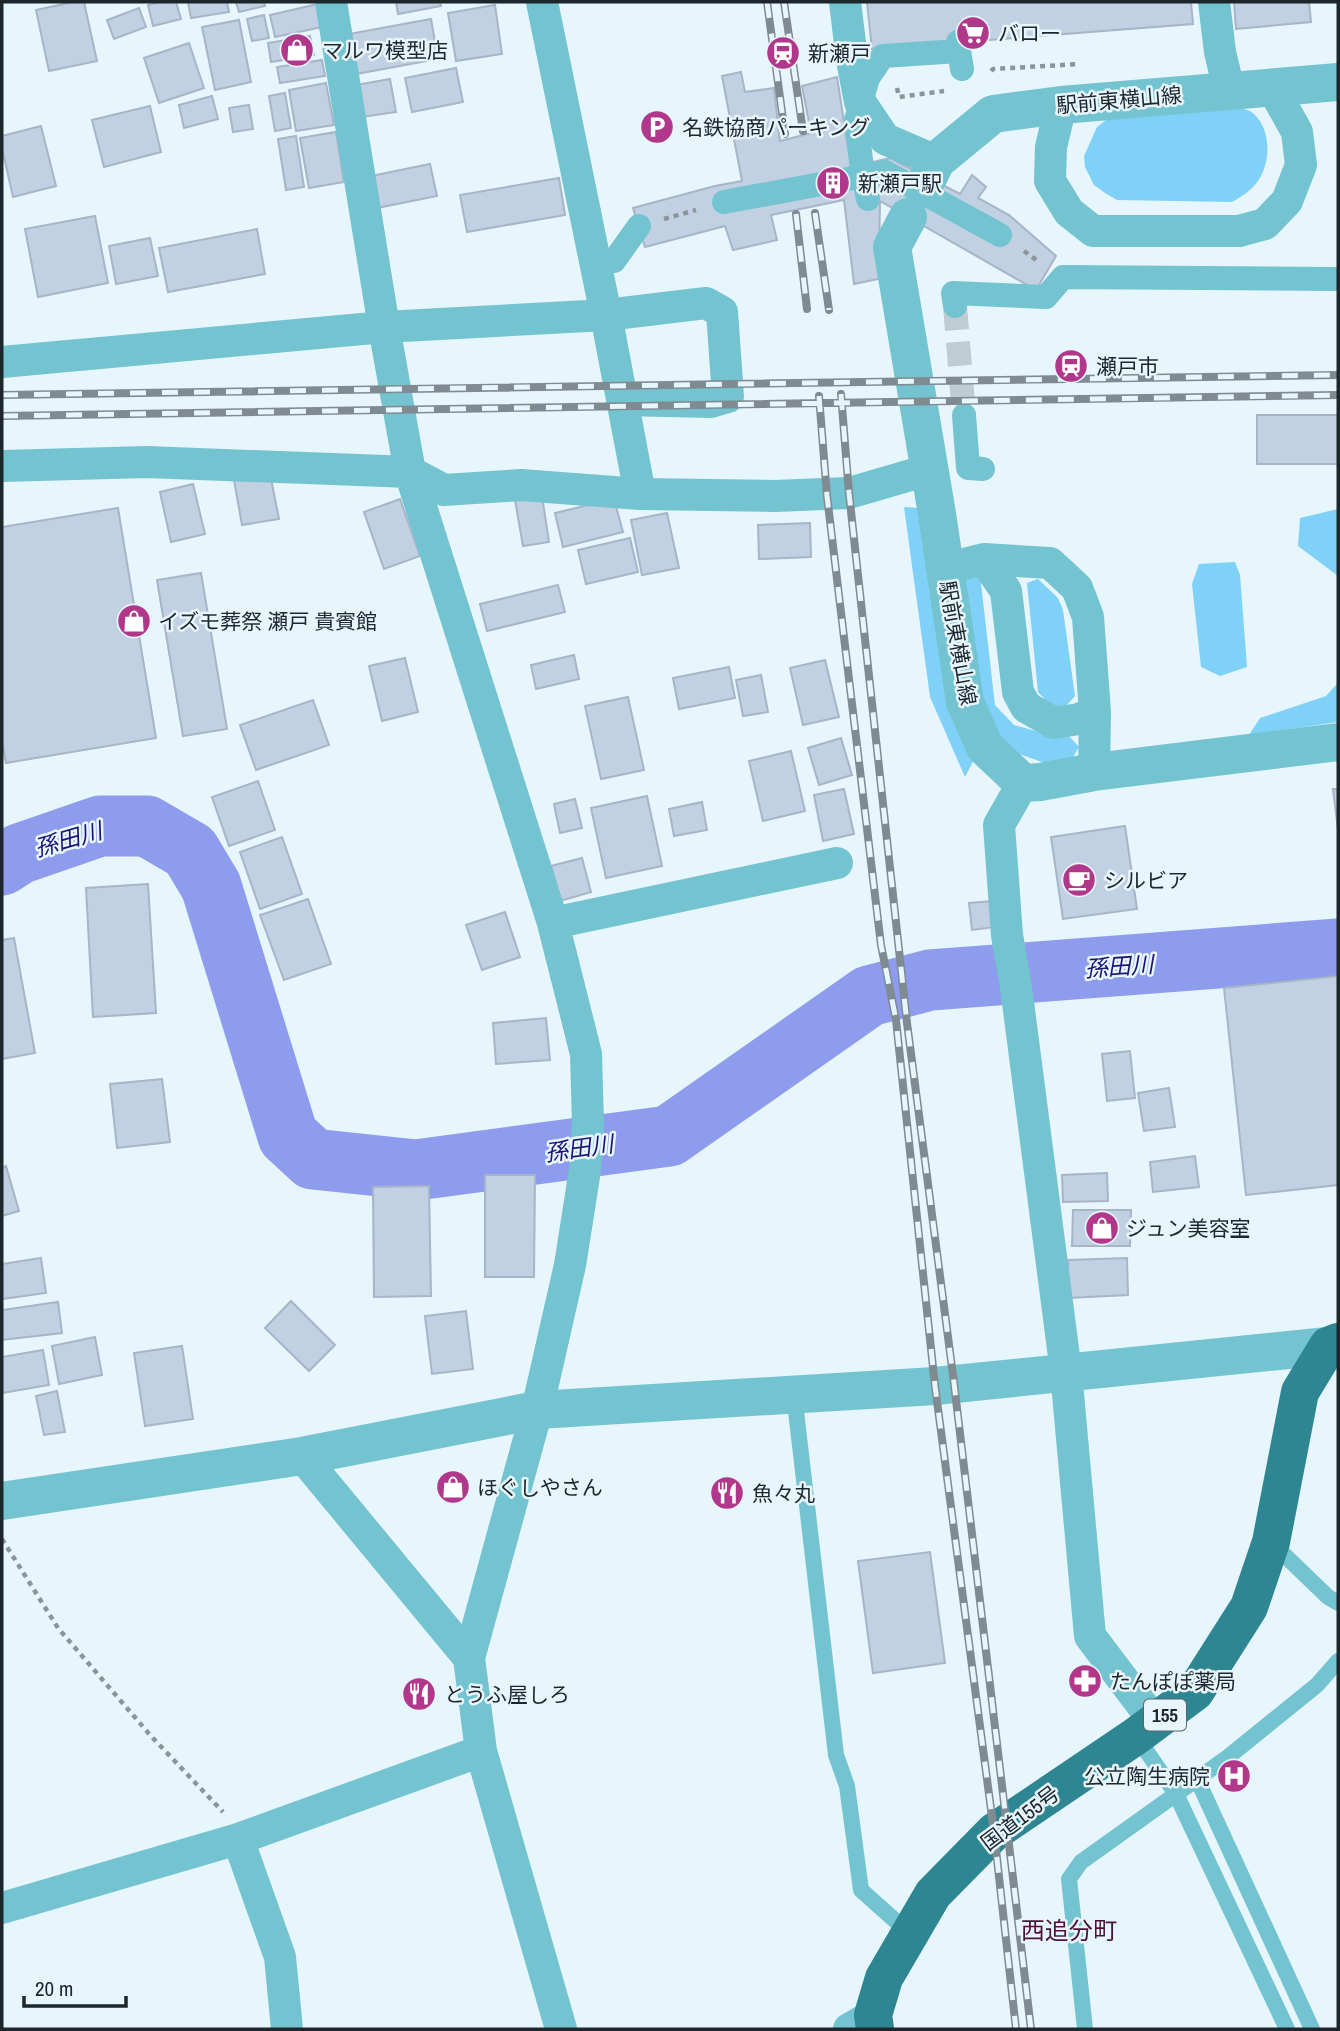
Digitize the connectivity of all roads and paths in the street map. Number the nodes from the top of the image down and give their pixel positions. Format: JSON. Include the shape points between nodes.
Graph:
{"nodes":[{"id":1,"x":331,"y":2,"type":"edge"},
{"id":2,"x":542,"y":2,"type":"edge"},
{"id":3,"x":845,"y":2,"type":"edge"},
{"id":4,"x":1214,"y":2,"type":"edge"},
{"id":5,"x":960,"y":54,"type":"dead end"},
{"id":6,"x":1338,"y":82,"type":"edge"},
{"id":7,"x":1272,"y":87,"type":"junction"},
{"id":8,"x":1228,"y":90,"type":"junction"},
{"id":9,"x":1061,"y":105,"type":"junction"},
{"id":10,"x":932,"y":169,"type":"joint"},
{"id":11,"x":865,"y":188,"type":"junction"},
{"id":12,"x":724,"y":202,"type":"joint"},
{"id":13,"x":908,"y":217,"type":"dead end"},
{"id":14,"x":639,"y":226,"type":"joint"},
{"id":15,"x":1000,"y":235,"type":"dead end"},
{"id":16,"x":596,"y":264,"type":"junction"},
{"id":17,"x":1335,"y":279,"type":"dead end"},
{"id":18,"x":955,"y":306,"type":"dead end"},
{"id":19,"x":606,"y":315,"type":"junction"},
{"id":20,"x":384,"y":327,"type":"junction"},
{"id":21,"x":2,"y":362,"type":"edge"},
{"id":22,"x":622,"y":400,"type":"junction"},
{"id":23,"x":964,"y":415,"type":"tunnel mouth"},
{"id":24,"x":2,"y":466,"type":"edge"},
{"id":25,"x":983,"y":469,"type":"dead end"},
{"id":26,"x":928,"y":470,"type":"junction"},
{"id":27,"x":410,"y":472,"type":"junction"},
{"id":28,"x":640,"y":494,"type":"junction"},
{"id":29,"x":984,"y":559,"type":"junction"},
{"id":30,"x":944,"y":569,"type":"junction"},
{"id":31,"x":1095,"y":712,"type":"junction"},
{"id":32,"x":1338,"y":742,"type":"edge"},
{"id":33,"x":1094,"y":772,"type":"junction"},
{"id":34,"x":1023,"y":783,"type":"junction"},
{"id":35,"x":837,"y":863,"type":"dead end"},
{"id":36,"x":553,"y":923,"type":"junction"},
{"id":37,"x":1333,"y":1344,"type":"edge"},
{"id":38,"x":1066,"y":1373,"type":"junction"},
{"id":39,"x":794,"y":1394,"type":"junction"},
{"id":40,"x":537,"y":1410,"type":"junction"},
{"id":41,"x":302,"y":1456,"type":"junction"},
{"id":42,"x":2,"y":1501,"type":"edge"},
{"id":43,"x":2,"y":1539,"type":"edge"},
{"id":44,"x":1271,"y":1542,"type":"junction"},
{"id":45,"x":1338,"y":1604,"type":"edge"},
{"id":46,"x":469,"y":1658,"type":"junction"},
{"id":47,"x":1338,"y":1661,"type":"edge"},
{"id":48,"x":1146,"y":1729,"type":"junction"},
{"id":49,"x":481,"y":1751,"type":"junction"},
{"id":50,"x":1197,"y":1779,"type":"junction"},
{"id":51,"x":1176,"y":1794,"type":"junction"},
{"id":52,"x":239,"y":1839,"type":"junction"},
{"id":53,"x":2,"y":1908,"type":"edge"},
{"id":54,"x":909,"y":1933,"type":"junction"},
{"id":55,"x":866,"y":2024,"type":"edge"},
{"id":56,"x":287,"y":2029,"type":"edge"},
{"id":57,"x":561,"y":2029,"type":"edge"},
{"id":58,"x":1085,"y":2029,"type":"edge"},
{"id":59,"x":1287,"y":2029,"type":"edge"},
{"id":60,"x":1312,"y":2029,"type":"edge"}],
"edges":[{"from":1,"to":20,"type":"street"},
{"from":2,"to":16,"type":"street"},
{"from":3,"to":10,"type":"street","via":[[860,102],[885,139]]},
{"from":4,"to":8,"type":"street"},
{"from":5,"to":11,"type":"street","bridge":true,"via":[[883,56],[868,78],[856,120]]},
{"from":6,"to":7,"type":"street","name":"駅前東横山線"},
{"from":7,"to":8,"type":"street","name":"駅前東横山線"},
{"from":7,"to":9,"type":"street","via":[[1297,132],[1301,165],[1287,201],[1265,224],[1239,231],[1093,231],[1069,212],[1050,181],[1051,147]]},
{"from":8,"to":9,"type":"street","name":"駅前東横山線"},
{"from":9,"to":10,"type":"street","name":"駅前東横山線","via":[[993,114]]},
{"from":11,"to":12,"type":"street","bridge":true},
{"from":11,"to":15,"type":"street","bridge":true,"via":[[885,172]]},
{"from":12,"to":14,"type":"path"},
{"from":13,"to":26,"type":"street","name":"駅前東横山線","via":[[892,247]]},
{"from":14,"to":16,"type":"street","via":[[614,261]]},
{"from":16,"to":19,"type":"street"},
{"from":17,"to":18,"type":"street","via":[[1056,273],[1046,297],[953,293]]},
{"from":19,"to":20,"type":"street"},
{"from":19,"to":22,"type":"street"},
{"from":19,"to":22,"type":"street","via":[[706,303],[722,312],[728,397],[711,402]]},
{"from":20,"to":21,"type":"street"},
{"from":20,"to":27,"type":"street"},
{"from":22,"to":28,"type":"street"},
{"from":23,"to":25,"type":"street","via":[[968,468]]},
{"from":24,"to":27,"type":"street","via":[[147,462]]},
{"from":26,"to":28,"type":"street","via":[[827,496]]},
{"from":26,"to":30,"type":"street","name":"駅前東横山線"},
{"from":27,"to":28,"type":"street","via":[[444,490],[521,485]]},
{"from":27,"to":36,"type":"street"},
{"from":29,"to":30,"type":"street"},
{"from":29,"to":31,"type":"street","via":[[1050,563],[1077,588],[1088,617]]},
{"from":29,"to":31,"type":"street","via":[[1006,591],[1018,692],[1026,707],[1054,723]]},
{"from":30,"to":34,"type":"street","name":"駅前東横山線","via":[[965,702],[985,747]]},
{"from":31,"to":33,"type":"street"},
{"from":32,"to":33,"type":"street"},
{"from":33,"to":34,"type":"street"},
{"from":34,"to":38,"type":"street","via":[[999,825],[1007,935]]},
{"from":35,"to":36,"type":"street"},
{"from":36,"to":40,"type":"street","via":[[586,1054],[588,1124],[570,1265]]},
{"from":37,"to":38,"type":"street"},
{"from":37,"to":44,"type":"highway","name":"国道155号","number":"155","via":[[1300,1392]]},
{"from":38,"to":39,"type":"street"},
{"from":38,"to":48,"type":"street","via":[[1090,1636]]},
{"from":39,"to":40,"type":"street"},
{"from":39,"to":54,"type":"lane","via":[[836,1755],[847,1786],[861,1889]]},
{"from":40,"to":41,"type":"street"},
{"from":40,"to":46,"type":"street"},
{"from":41,"to":42,"type":"street"},
{"from":41,"to":46,"type":"street"},
{"from":43,"to":52,"type":"path","via":[[58,1628],[234,1823]]},
{"from":44,"to":45,"type":"lane"},
{"from":44,"to":48,"type":"highway","name":"国道155号","number":"155","via":[[1249,1607],[1195,1692]]},
{"from":46,"to":49,"type":"street"},
{"from":47,"to":50,"type":"lane","via":[[1318,1685]]},
{"from":48,"to":51,"type":"lane"},
{"from":48,"to":54,"type":"highway","name":"国道155号","number":"155","via":[[994,1832],[933,1894]]},
{"from":49,"to":52,"type":"street"},
{"from":49,"to":57,"type":"street"},
{"from":50,"to":51,"type":"lane"},
{"from":50,"to":60,"type":"lane"},
{"from":51,"to":58,"type":"lane","via":[[1081,1862],[1069,1879]]},
{"from":51,"to":59,"type":"lane"},
{"from":52,"to":53,"type":"street"},
{"from":52,"to":56,"type":"street","via":[[280,1957]]},
{"from":54,"to":55,"type":"highway","name":"国道155号","number":"155"}]}
